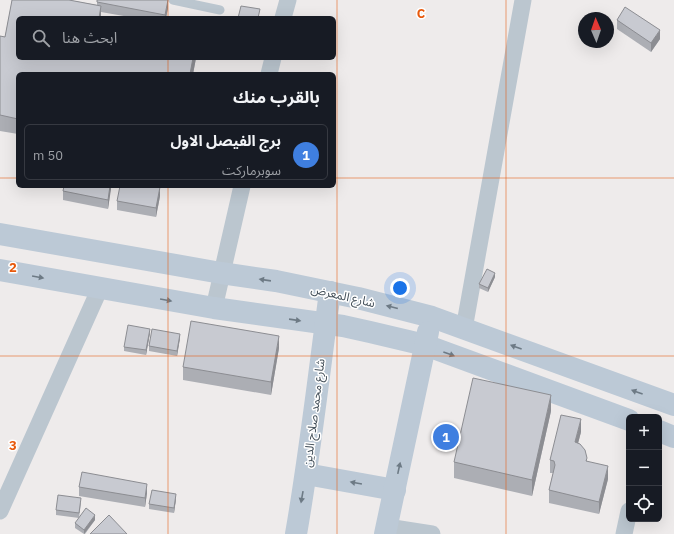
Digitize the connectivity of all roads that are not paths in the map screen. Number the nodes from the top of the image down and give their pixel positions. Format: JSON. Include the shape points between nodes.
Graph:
{"nodes":[{"id":1,"x":173,"y":0,"type":"edge"},
{"id":2,"x":288,"y":0,"type":"edge"},
{"id":3,"x":523,"y":0,"type":"edge"},
{"id":4,"x":220,"y":10,"type":"dead end"},
{"id":5,"x":284,"y":16,"type":"edge"},
{"id":6,"x":272,"y":60,"type":"edge"},
{"id":7,"x":270,"y":72,"type":"edge"},
{"id":8,"x":242,"y":188,"type":"edge"},
{"id":9,"x":0,"y":234,"type":"edge"},
{"id":10,"x":0,"y":270,"type":"edge"},
{"id":11,"x":221,"y":273,"type":"junction"},
{"id":12,"x":100,"y":288,"type":"junction"},
{"id":13,"x":330,"y":292,"type":"junction"},
{"id":14,"x":214,"y":308,"type":"junction"},
{"id":15,"x":432,"y":317,"type":"junction"},
{"id":16,"x":326,"y":324,"type":"junction"},
{"id":17,"x":464,"y":329,"type":"junction"},
{"id":18,"x":424,"y":345,"type":"junction"},
{"id":19,"x":674,"y":405,"type":"edge"},
{"id":20,"x":626,"y":419,"type":"edge"},
{"id":21,"x":662,"y":432,"type":"edge"},
{"id":22,"x":674,"y":437,"type":"edge"},
{"id":23,"x":306,"y":474,"type":"junction"},
{"id":24,"x":395,"y":490,"type":"junction"},
{"id":25,"x":0,"y":510,"type":"edge"},
{"id":26,"x":626,"y":522,"type":"edge"},
{"id":27,"x":386,"y":530,"type":"edge"},
{"id":28,"x":296,"y":534,"type":"edge"},
{"id":29,"x":432,"y":534,"type":"edge"},
{"id":30,"x":624,"y":534,"type":"edge"}],
"edges":[{"from":1,"to":4,"type":"lane"},
{"from":2,"to":5,"type":"street"},
{"from":3,"to":17,"type":"street"},
{"from":6,"to":7,"type":"street"},
{"from":8,"to":11,"type":"street"},
{"from":9,"to":11,"type":"main road","name":"شارع المعرض"},
{"from":10,"to":12,"type":"main road","one_way":true},
{"from":13,"to":11,"type":"main road","name":"شارع المعرض","one_way":true},
{"from":11,"to":14,"type":"street"},
{"from":12,"to":14,"type":"main road","one_way":true},
{"from":12,"to":25,"type":"street"},
{"from":15,"to":13,"type":"main road","name":"شارع المعرض","one_way":true},
{"from":13,"to":16,"type":"main road","name":"شارع محمد صلاح الدين"},
{"from":14,"to":16,"type":"main road","one_way":true},
{"from":15,"to":17,"type":"main road","name":"شارع المعرض"},
{"from":15,"to":18,"type":"main road"},
{"from":16,"to":18,"type":"main road"},
{"from":16,"to":23,"type":"main road","name":"شارع محمد صلاح الدين"},
{"from":19,"to":17,"type":"main road","name":"شارع المعرض","one_way":true},
{"from":18,"to":20,"type":"main road","one_way":true},
{"from":24,"to":18,"type":"main road","one_way":true},
{"from":21,"to":22,"type":"main road"},
{"from":24,"to":23,"type":"main road","one_way":true},
{"from":23,"to":28,"type":"main road","name":"شارع محمد صلاح الدين","one_way":true},
{"from":24,"to":27,"type":"main road"},
{"from":26,"to":30,"type":"street"},
{"from":27,"to":29,"type":"street"}]}
